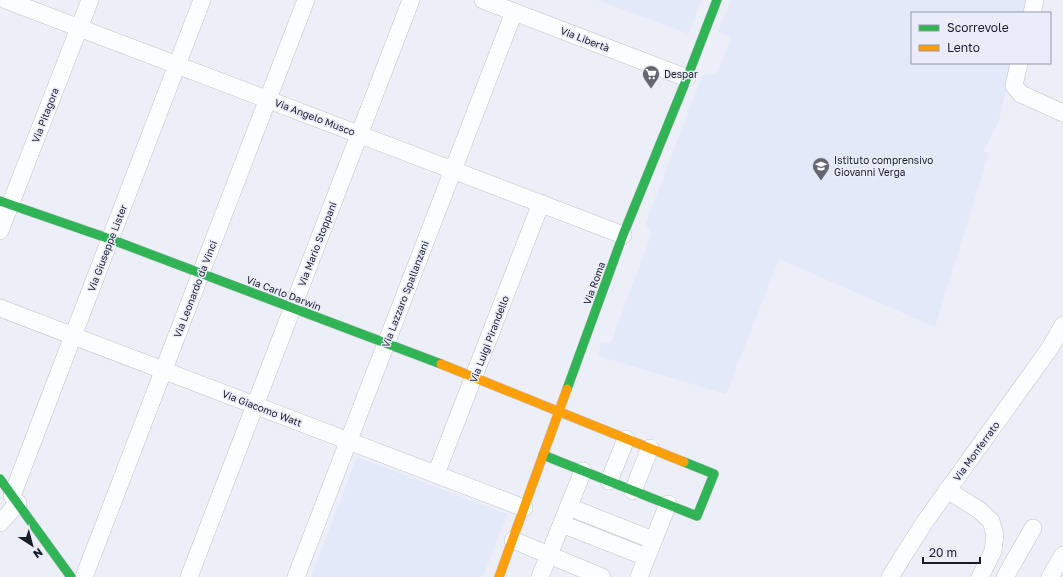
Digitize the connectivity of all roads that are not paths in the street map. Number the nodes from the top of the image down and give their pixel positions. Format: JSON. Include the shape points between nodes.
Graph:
{"nodes":[{"id":1,"x":6,"y":0,"type":"edge"},
{"id":2,"x":90,"y":0,"type":"edge"},
{"id":3,"x":202,"y":0,"type":"edge"},
{"id":4,"x":306,"y":0,"type":"edge"},
{"id":5,"x":411,"y":0,"type":"edge"},
{"id":6,"x":483,"y":0,"type":"edge"},
{"id":7,"x":717,"y":0,"type":"edge"},
{"id":8,"x":1035,"y":0,"type":"edge"},
{"id":9,"x":514,"y":12,"type":"junction"},
{"id":10,"x":1032,"y":12,"type":"edge"},
{"id":11,"x":79,"y":28,"type":"junction"},
{"id":12,"x":1019,"y":64,"type":"edge"},
{"id":13,"x":177,"y":65,"type":"junction"},
{"id":14,"x":687,"y":78,"type":"junction"},
{"id":15,"x":268,"y":100,"type":"junction"},
{"id":16,"x":1063,"y":113,"type":"edge"},
{"id":17,"x":359,"y":134,"type":"junction"},
{"id":18,"x":453,"y":170,"type":"junction"},
{"id":19,"x":5,"y":202,"type":"edge"},
{"id":20,"x":541,"y":203,"type":"junction"},
{"id":21,"x":0,"y":230,"type":"edge"},
{"id":22,"x":623,"y":235,"type":"junction"},
{"id":23,"x":110,"y":239,"type":"junction"},
{"id":24,"x":201,"y":273,"type":"junction"},
{"id":25,"x":0,"y":308,"type":"edge"},
{"id":26,"x":292,"y":308,"type":"junction"},
{"id":27,"x":1063,"y":325,"type":"edge"},
{"id":28,"x":72,"y":336,"type":"junction"},
{"id":29,"x":386,"y":344,"type":"junction"},
{"id":30,"x":164,"y":371,"type":"junction"},
{"id":31,"x":474,"y":377,"type":"junction"},
{"id":32,"x":254,"y":405,"type":"junction"},
{"id":33,"x":559,"y":412,"type":"junction"},
{"id":34,"x":626,"y":439,"type":"junction"},
{"id":35,"x":348,"y":441,"type":"junction"},
{"id":36,"x":650,"y":448,"type":"junction"},
{"id":37,"x":543,"y":455,"type":"junction"},
{"id":38,"x":583,"y":471,"type":"junction"},
{"id":39,"x":436,"y":474,"type":"junction"},
{"id":40,"x":0,"y":479,"type":"edge"},
{"id":41,"x":609,"y":481,"type":"junction"},
{"id":42,"x":947,"y":490,"type":"junction"},
{"id":43,"x":633,"y":491,"type":"junction"},
{"id":44,"x":15,"y":500,"type":"junction"},
{"id":45,"x":668,"y":504,"type":"junction"},
{"id":46,"x":568,"y":507,"type":"junction"},
{"id":47,"x":524,"y":508,"type":"junction"},
{"id":48,"x":0,"y":523,"type":"edge"},
{"id":49,"x":562,"y":524,"type":"junction"},
{"id":50,"x":1033,"y":528,"type":"dead end"},
{"id":51,"x":513,"y":540,"type":"junction"},
{"id":52,"x":653,"y":540,"type":"junction"},
{"id":53,"x":549,"y":555,"type":"junction"},
{"id":54,"x":1063,"y":555,"type":"edge"},
{"id":55,"x":646,"y":558,"type":"junction"},
{"id":56,"x":71,"y":577,"type":"edge"},
{"id":57,"x":84,"y":577,"type":"edge"},
{"id":58,"x":188,"y":577,"type":"edge"},
{"id":59,"x":296,"y":577,"type":"edge"},
{"id":60,"x":499,"y":577,"type":"edge"},
{"id":61,"x":540,"y":577,"type":"edge"},
{"id":62,"x":602,"y":577,"type":"edge"},
{"id":63,"x":639,"y":577,"type":"edge"},
{"id":64,"x":890,"y":577,"type":"edge"},
{"id":65,"x":980,"y":577,"type":"edge"},
{"id":66,"x":1005,"y":577,"type":"edge"},
{"id":67,"x":1050,"y":577,"type":"edge"}],
"edges":[{"from":1,"to":11,"type":"street","name":"Via Angelo Musco"},
{"from":2,"to":11,"type":"street","name":"Via Pitagora"},
{"from":3,"to":13,"type":"street","name":"Via Giuseppe Lister"},
{"from":4,"to":15,"type":"street","name":"Via Leonardo da Vinci"},
{"from":5,"to":17,"type":"street","name":"Via Mario Stoppani"},
{"from":6,"to":9,"type":"street","name":"Via Libertà"},
{"from":7,"to":14,"type":"street","name":"Via Roma"},
{"from":8,"to":10,"type":"street"},
{"from":9,"to":14,"type":"street","name":"Via Libertà"},
{"from":9,"to":18,"type":"street","name":"Via Lazzaro Spallanzani"},
{"from":11,"to":13,"type":"street","name":"Via Angelo Musco"},
{"from":11,"to":19,"type":"street","name":"Via Pitagora"},
{"from":12,"to":16,"type":"street","via":[[1014,86],[1021,94]]},
{"from":13,"to":15,"type":"street","name":"Via Angelo Musco"},
{"from":13,"to":23,"type":"street","name":"Via Giuseppe Lister"},
{"from":14,"to":22,"type":"street","name":"Via Roma"},
{"from":15,"to":17,"type":"street","name":"Via Angelo Musco"},
{"from":15,"to":24,"type":"street","name":"Via Leonardo da Vinci"},
{"from":17,"to":18,"type":"street","name":"Via Angelo Musco"},
{"from":17,"to":26,"type":"street","name":"Via Mario Stoppani"},
{"from":18,"to":20,"type":"street","name":"Via Angelo Musco"},
{"from":18,"to":29,"type":"street","name":"Via Lazzaro Spallanzani"},
{"from":19,"to":21,"type":"street","name":"Via Pitagora"},
{"from":19,"to":23,"type":"street","name":"Via Carlo Darwin"},
{"from":20,"to":22,"type":"street","name":"Via Angelo Musco"},
{"from":20,"to":31,"type":"street","name":"Via Luigi Pirandello"},
{"from":22,"to":33,"type":"street","name":"Via Roma"},
{"from":23,"to":24,"type":"street","name":"Via Carlo Darwin"},
{"from":23,"to":28,"type":"street","name":"Via Giuseppe Lister"},
{"from":24,"to":26,"type":"street","name":"Via Carlo Darwin"},
{"from":24,"to":30,"type":"street","name":"Via Leonardo da Vinci"},
{"from":25,"to":28,"type":"street","name":"Via Giacomo Watt"},
{"from":26,"to":29,"type":"street","name":"Via Carlo Darwin"},
{"from":26,"to":32,"type":"street","name":"Via Mario Stoppani"},
{"from":27,"to":42,"type":"street","name":"Via Monferrato","via":[[1050,348]]},
{"from":28,"to":30,"type":"street","name":"Via Giacomo Watt"},
{"from":28,"to":44,"type":"street","name":"Via Giuseppe Lister"},
{"from":29,"to":31,"type":"street","name":"Via Carlo Darwin"},
{"from":29,"to":35,"type":"street","name":"Via Lazzaro Spallanzani"},
{"from":30,"to":32,"type":"street","name":"Via Giacomo Watt"},
{"from":30,"to":57,"type":"street","name":"Via Leonardo da Vinci"},
{"from":31,"to":33,"type":"street","name":"Via Carlo Darwin"},
{"from":31,"to":39,"type":"street","name":"Via Luigi Pirandello"},
{"from":32,"to":35,"type":"street","name":"Via Giacomo Watt"},
{"from":32,"to":58,"type":"street","name":"Via Mario Stoppani"},
{"from":33,"to":34,"type":"street","name":"Via Carlo Darwin"},
{"from":33,"to":37,"type":"street","name":"Via Roma"},
{"from":34,"to":36,"type":"street","name":"Via Carlo Darwin"},
{"from":34,"to":41,"type":"street"},
{"from":35,"to":39,"type":"street","name":"Via Giacomo Watt"},
{"from":35,"to":59,"type":"street","name":"Via Lazzaro Spallanzani"},
{"from":36,"to":43,"type":"street"},
{"from":36,"to":45,"type":"street","name":"Via Carlo Darwin","via":[[714,474],[697,516]]},
{"from":37,"to":38,"type":"street"},
{"from":37,"to":47,"type":"street","name":"Via Roma"},
{"from":38,"to":41,"type":"street"},
{"from":38,"to":46,"type":"street"},
{"from":39,"to":47,"type":"street","name":"Via Giacomo Watt"},
{"from":40,"to":44,"type":"street"},
{"from":41,"to":43,"type":"street"},
{"from":42,"to":64,"type":"street","name":"Via Monferrato"},
{"from":42,"to":65,"type":"street","via":[[979,510],[991,522],[995,535],[993,551]]},
{"from":43,"to":45,"type":"street"},
{"from":44,"to":48,"type":"street"},
{"from":44,"to":56,"type":"street"},
{"from":45,"to":52,"type":"street"},
{"from":46,"to":49,"type":"street"},
{"from":46,"to":52,"type":"street"},
{"from":47,"to":51,"type":"street","name":"Via Roma"},
{"from":49,"to":53,"type":"street"},
{"from":49,"to":55,"type":"street"},
{"from":50,"to":66,"type":"street"},
{"from":51,"to":53,"type":"street"},
{"from":51,"to":60,"type":"street","name":"Via Roma"},
{"from":52,"to":55,"type":"street"},
{"from":53,"to":61,"type":"street"},
{"from":53,"to":62,"type":"street"},
{"from":54,"to":67,"type":"street"},
{"from":55,"to":63,"type":"street"}]}
